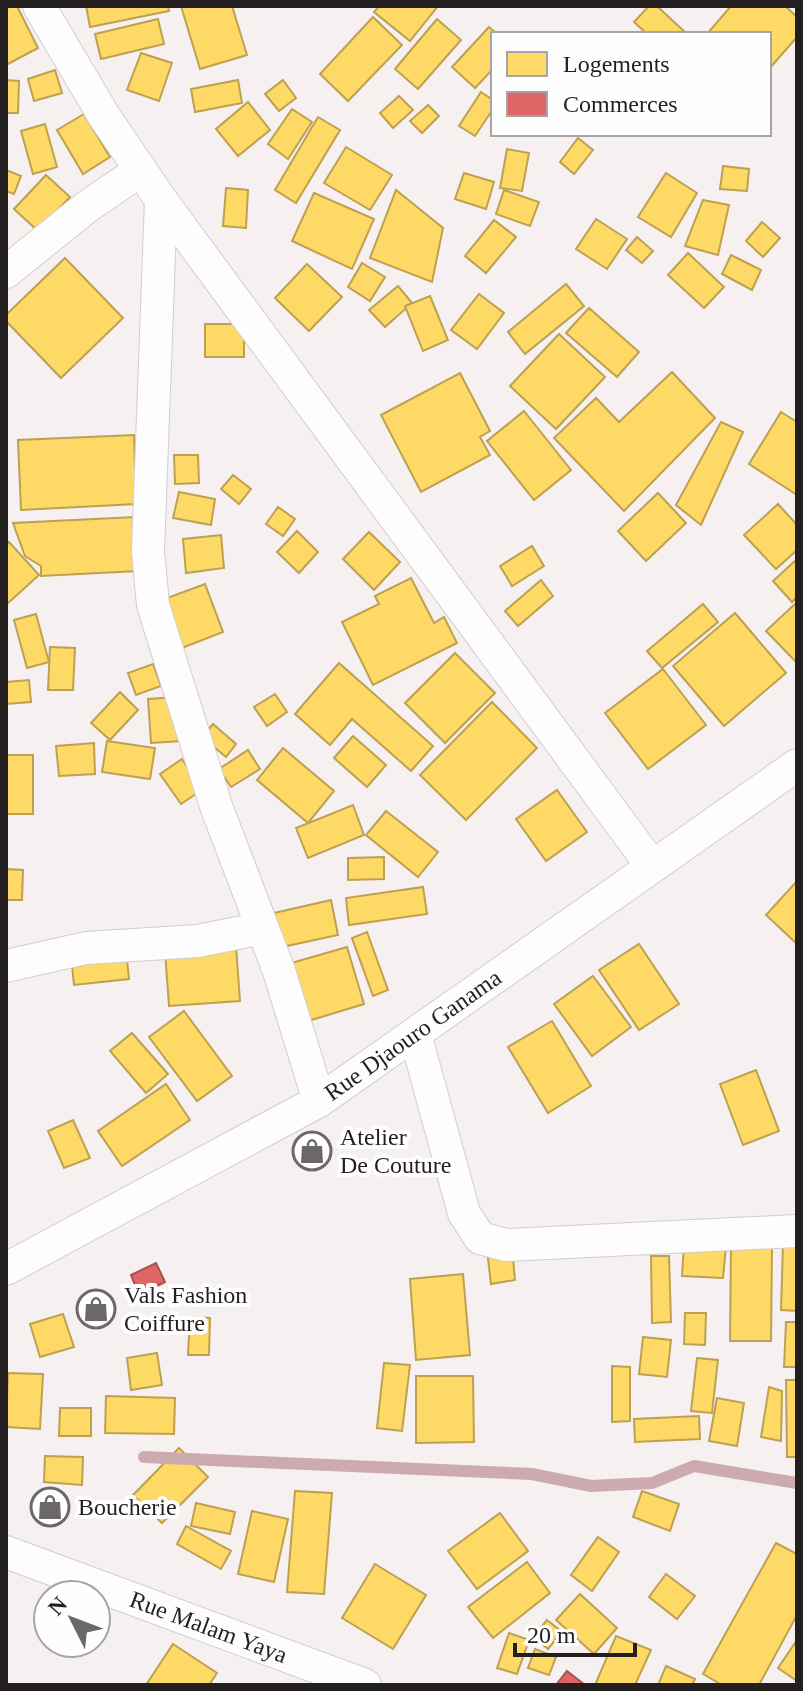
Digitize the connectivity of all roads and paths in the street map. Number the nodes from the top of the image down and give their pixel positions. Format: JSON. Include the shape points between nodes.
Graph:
{"nodes":[{"id":1,"x":39,"y":6,"type":"edge"},
{"id":2,"x":141,"y":170,"type":"junction"},
{"id":3,"x":161,"y":200,"type":"junction"},
{"id":4,"x":6,"y":272,"type":"edge"},
{"id":5,"x":797,"y":765,"type":"edge"},
{"id":6,"x":652,"y":866,"type":"junction"},
{"id":7,"x":262,"y":928,"type":"junction"},
{"id":8,"x":6,"y":966,"type":"edge"},
{"id":9,"x":415,"y":1034,"type":"junction"},
{"id":10,"x":319,"y":1101,"type":"junction"},
{"id":11,"x":797,"y":1231,"type":"edge"},
{"id":12,"x":6,"y":1269,"type":"edge"},
{"id":13,"x":6,"y":1552,"type":"edge"},
{"id":14,"x":365,"y":1685,"type":"edge"}],
"edges":[{"from":1,"to":2,"type":"street"},
{"from":2,"to":3,"type":"street"},
{"from":2,"to":4,"type":"street"},
{"from":3,"to":6,"type":"street"},
{"from":3,"to":7,"type":"street","via":[[148,551],[153,605],[216,806]]},
{"from":5,"to":6,"type":"street","name":"Rue Djaouro Ganama"},
{"from":6,"to":9,"type":"street","name":"Rue Djaouro Ganama"},
{"from":7,"to":8,"type":"street","via":[[198,941],[86,948]]},
{"from":7,"to":10,"type":"street"},
{"from":9,"to":10,"type":"street","name":"Rue Djaouro Ganama"},
{"from":9,"to":11,"type":"street","via":[[464,1213],[480,1238],[506,1245]]},
{"from":10,"to":12,"type":"street","name":"Rue Djaouro Ganama"},
{"from":13,"to":14,"type":"street","name":"Rue Malam Yaya"}]}
